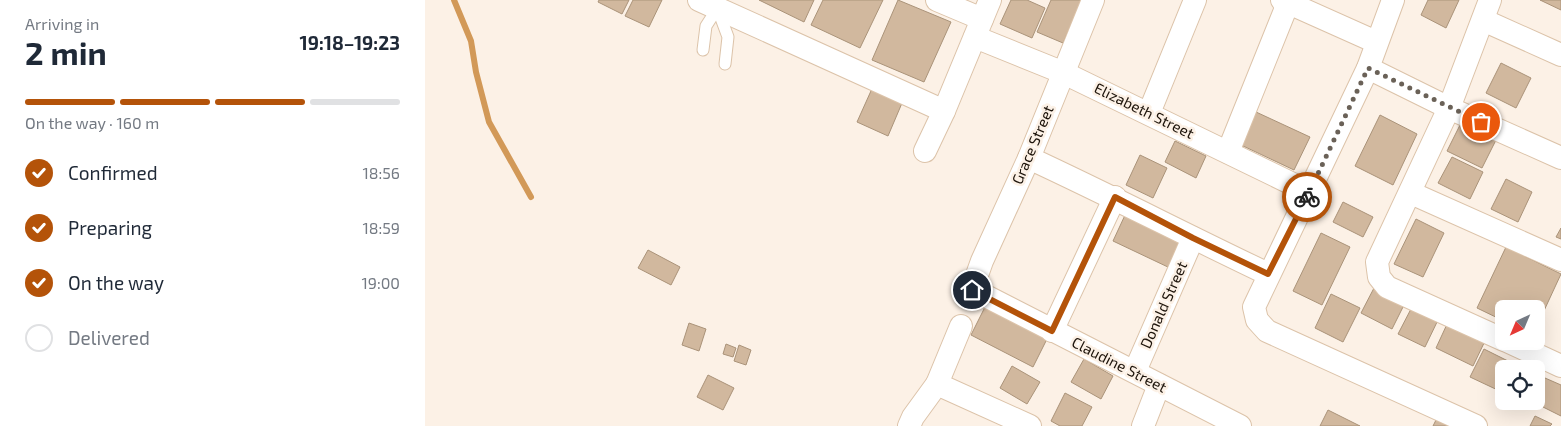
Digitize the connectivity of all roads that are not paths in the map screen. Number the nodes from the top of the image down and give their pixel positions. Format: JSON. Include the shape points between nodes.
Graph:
{"nodes":[{"id":1,"x":937,"y":0,"type":"edge"},
{"id":2,"x":1093,"y":0,"type":"edge"},
{"id":3,"x":1195,"y":0,"type":"edge"},
{"id":4,"x":1393,"y":0,"type":"edge"},
{"id":5,"x":1285,"y":1,"type":"edge"},
{"id":6,"x":711,"y":3,"type":"edge"},
{"id":7,"x":1487,"y":10,"type":"edge"},
{"id":8,"x":982,"y":19,"type":"edge"},
{"id":9,"x":1376,"y":42,"type":"junction"},
{"id":10,"x":703,"y":50,"type":"dead end"},
{"id":11,"x":1561,"y":55,"type":"edge"},
{"id":12,"x":725,"y":64,"type":"dead end"},
{"id":13,"x":1368,"y":68,"type":"junction"},
{"id":14,"x":1064,"y":73,"type":"junction"},
{"id":15,"x":1449,"y":108,"type":"junction"},
{"id":16,"x":944,"y":111,"type":"junction"},
{"id":17,"x":1149,"y":113,"type":"junction"},
{"id":18,"x":925,"y":151,"type":"dead end"},
{"id":19,"x":1228,"y":152,"type":"junction"},
{"id":20,"x":1029,"y":158,"type":"junction"},
{"id":21,"x":1561,"y":158,"type":"edge"},
{"id":22,"x":1309,"y":192,"type":"junction"},
{"id":23,"x":1411,"y":193,"type":"junction"},
{"id":24,"x":1115,"y":197,"type":"junction"},
{"id":25,"x":1193,"y":238,"type":"junction"},
{"id":26,"x":1561,"y":260,"type":"edge"},
{"id":27,"x":1268,"y":274,"type":"junction"},
{"id":28,"x":972,"y":290,"type":"joint"},
{"id":29,"x":961,"y":326,"type":"dead end"},
{"id":30,"x":1052,"y":331,"type":"junction"},
{"id":31,"x":1495,"y":336,"type":"edge"},
{"id":32,"x":1525,"y":350,"type":"edge"},
{"id":33,"x":1561,"y":366,"type":"edge"},
{"id":34,"x":1135,"y":372,"type":"junction"},
{"id":35,"x":937,"y":384,"type":"junction"},
{"id":36,"x":1159,"y":385,"type":"junction"},
{"id":37,"x":909,"y":426,"type":"edge"},
{"id":38,"x":1030,"y":426,"type":"edge"},
{"id":39,"x":1143,"y":426,"type":"edge"},
{"id":40,"x":1240,"y":426,"type":"edge"},
{"id":41,"x":1476,"y":426,"type":"edge"}],
"edges":[{"from":1,"to":8,"type":"street","name":"Elizabeth Street"},
{"from":2,"to":14,"type":"street","name":"Grace Street"},
{"from":3,"to":17,"type":"street"},
{"from":4,"to":9,"type":"street"},
{"from":5,"to":9,"type":"street"},
{"from":5,"to":19,"type":"street"},
{"from":6,"to":10,"type":"lane"},
{"from":6,"to":12,"type":"lane","via":[[728,37]]},
{"from":6,"to":16,"type":"street"},
{"from":7,"to":11,"type":"street"},
{"from":7,"to":15,"type":"street"},
{"from":8,"to":14,"type":"street","name":"Elizabeth Street"},
{"from":8,"to":16,"type":"street"},
{"from":9,"to":13,"type":"street"},
{"from":13,"to":15,"type":"street"},
{"from":13,"to":22,"type":"street"},
{"from":14,"to":17,"type":"street","name":"Elizabeth Street"},
{"from":14,"to":20,"type":"street","name":"Grace Street"},
{"from":15,"to":21,"type":"street"},
{"from":15,"to":23,"type":"street"},
{"from":16,"to":18,"type":"street"},
{"from":17,"to":19,"type":"street","name":"Elizabeth Street"},
{"from":19,"to":22,"type":"street","name":"Elizabeth Street"},
{"from":20,"to":24,"type":"street"},
{"from":20,"to":28,"type":"street","name":"Grace Street"},
{"from":22,"to":27,"type":"street"},
{"from":23,"to":26,"type":"street"},
{"from":23,"to":31,"type":"street","via":[[1377,262],[1379,277],[1387,287]]},
{"from":24,"to":25,"type":"street"},
{"from":24,"to":30,"type":"street"},
{"from":25,"to":27,"type":"street"},
{"from":25,"to":34,"type":"street","name":"Donald Street"},
{"from":27,"to":41,"type":"street","via":[[1254,307],[1257,320],[1267,331]]},
{"from":28,"to":30,"type":"street","name":"Claudine Street"},
{"from":29,"to":35,"type":"street"},
{"from":30,"to":34,"type":"street","name":"Claudine Street"},
{"from":32,"to":33,"type":"street"},
{"from":34,"to":36,"type":"street","name":"Claudine Street"},
{"from":35,"to":37,"type":"street"},
{"from":35,"to":38,"type":"street"},
{"from":36,"to":39,"type":"street"},
{"from":36,"to":40,"type":"street","name":"Claudine Street"}]}
